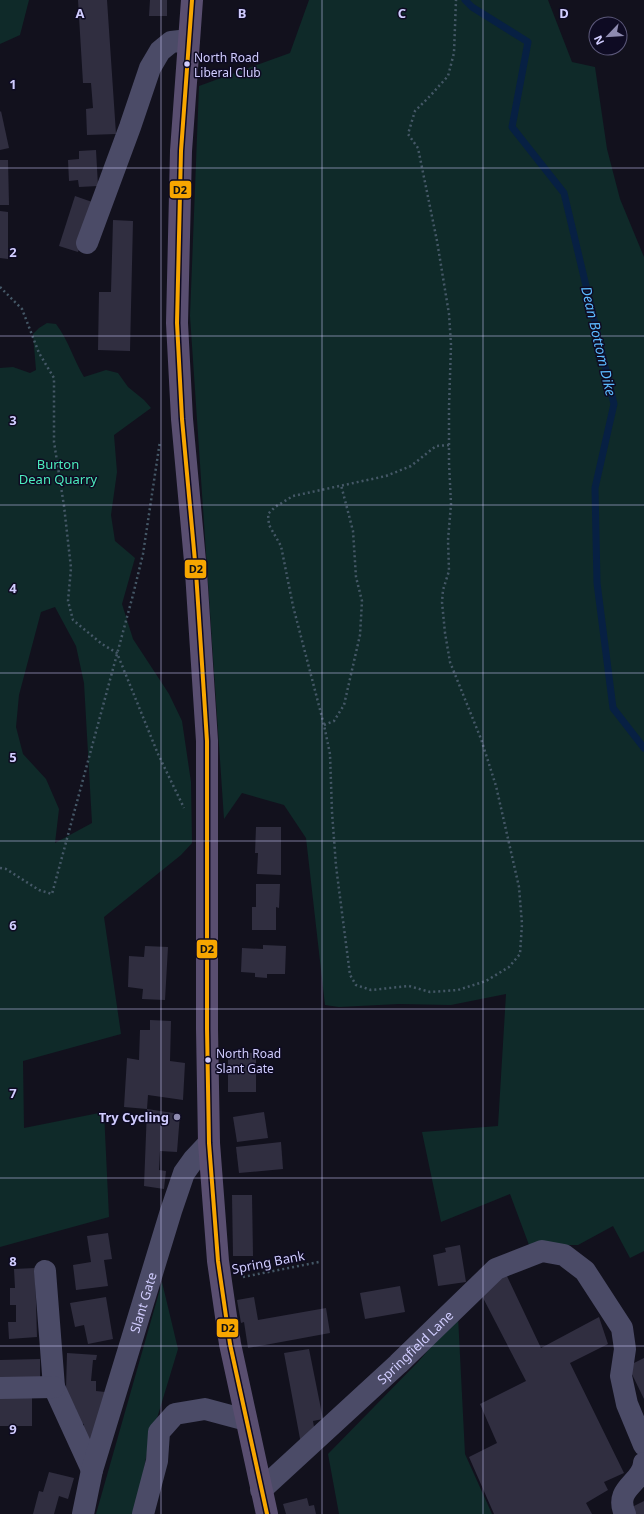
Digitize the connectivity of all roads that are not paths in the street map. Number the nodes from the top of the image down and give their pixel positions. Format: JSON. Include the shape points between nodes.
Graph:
{"nodes":[{"id":1,"x":192,"y":0,"type":"edge"},
{"id":2,"x":189,"y":40,"type":"junction"},
{"id":3,"x":87,"y":243,"type":"dead end"},
{"id":4,"x":209,"y":1143,"type":"junction"},
{"id":5,"x":45,"y":1271,"type":"dead end"},
{"id":6,"x":54,"y":1387,"type":"junction"},
{"id":7,"x":0,"y":1388,"type":"edge"},
{"id":8,"x":246,"y":1420,"type":"junction"},
{"id":9,"x":644,"y":1445,"type":"edge"},
{"id":10,"x":644,"y":1463,"type":"edge"},
{"id":11,"x":92,"y":1470,"type":"junction"},
{"id":12,"x":261,"y":1490,"type":"junction"},
{"id":13,"x":83,"y":1514,"type":"edge"},
{"id":14,"x":143,"y":1514,"type":"edge"},
{"id":15,"x":267,"y":1514,"type":"edge"},
{"id":16,"x":625,"y":1514,"type":"edge"}],
"edges":[{"from":1,"to":2,"type":"main road"},
{"from":2,"to":3,"type":"street","via":[[171,42],[160,51],[150,68]]},
{"from":2,"to":4,"type":"main road","via":[[181,151],[177,323],[207,741]]},
{"from":4,"to":8,"type":"main road","via":[[218,1261],[230,1344]]},
{"from":4,"to":11,"type":"street","name":"Slant Gate","via":[[184,1173]]},
{"from":5,"to":6,"type":"street"},
{"from":6,"to":7,"type":"street"},
{"from":6,"to":11,"type":"street"},
{"from":8,"to":12,"type":"main road"},
{"from":8,"to":14,"type":"street","via":[[205,1409],[175,1414],[159,1432],[157,1461]]},
{"from":9,"to":12,"type":"street","name":"Springfield Lane","via":[[627,1404],[620,1376],[625,1349],[622,1328],[585,1271],[564,1255],[542,1250],[496,1269],[398,1364]]},
{"from":10,"to":16,"type":"street","via":[[644,1470],[625,1490],[622,1506]]},
{"from":11,"to":13,"type":"street","name":"Slant Gate"},
{"from":12,"to":15,"type":"main road"}]}
